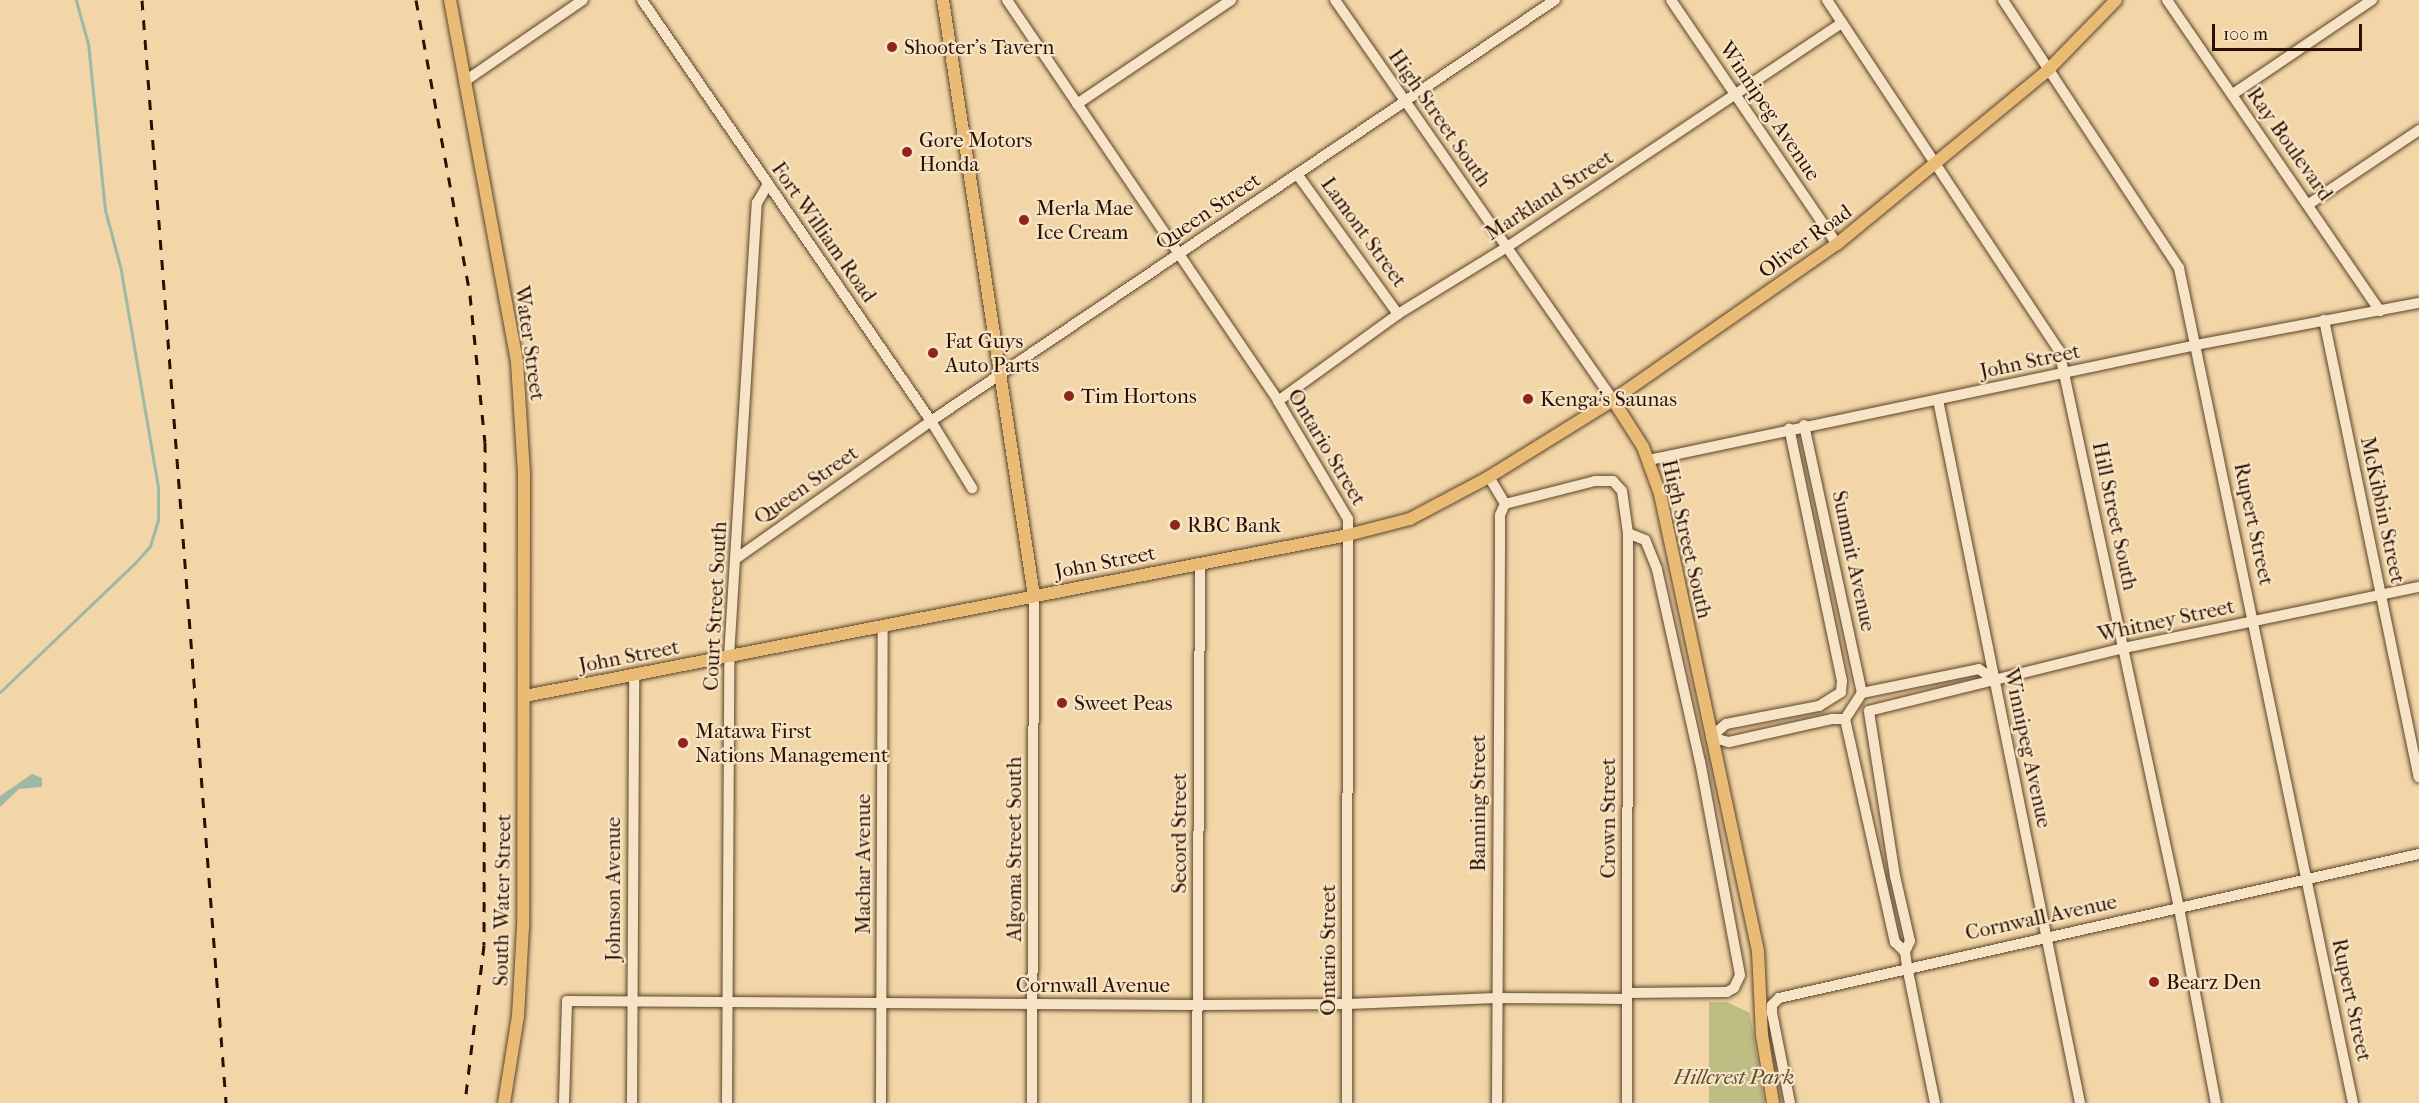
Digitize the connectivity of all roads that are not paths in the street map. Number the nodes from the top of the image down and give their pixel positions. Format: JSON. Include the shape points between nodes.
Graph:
{"nodes":[{"id":1,"x":450,"y":0,"type":"edge"},
{"id":2,"x":583,"y":0,"type":"edge"},
{"id":3,"x":642,"y":0,"type":"edge"},
{"id":4,"x":943,"y":0,"type":"edge"},
{"id":5,"x":1007,"y":0,"type":"edge"},
{"id":6,"x":1231,"y":0,"type":"edge"},
{"id":7,"x":1335,"y":0,"type":"edge"},
{"id":8,"x":1555,"y":0,"type":"edge"},
{"id":9,"x":1671,"y":0,"type":"edge"},
{"id":10,"x":1827,"y":0,"type":"edge"},
{"id":11,"x":2003,"y":0,"type":"edge"},
{"id":12,"x":2116,"y":0,"type":"edge"},
{"id":13,"x":2167,"y":0,"type":"edge"},
{"id":14,"x":2372,"y":0,"type":"edge"},
{"id":15,"x":1842,"y":23,"type":"junction"},
{"id":16,"x":2049,"y":69,"type":"junction"},
{"id":17,"x":465,"y":81,"type":"junction"},
{"id":18,"x":2233,"y":94,"type":"junction"},
{"id":19,"x":1735,"y":95,"type":"junction"},
{"id":20,"x":1405,"y":103,"type":"junction"},
{"id":21,"x":1077,"y":104,"type":"junction"},
{"id":22,"x":2419,"y":130,"type":"edge"},
{"id":23,"x":1936,"y":163,"type":"junction"},
{"id":24,"x":1298,"y":174,"type":"junction"},
{"id":25,"x":767,"y":186,"type":"junction"},
{"id":26,"x":2309,"y":204,"type":"junction"},
{"id":27,"x":1837,"y":244,"type":"junction"},
{"id":28,"x":1507,"y":247,"type":"junction"},
{"id":29,"x":1176,"y":256,"type":"junction"},
{"id":30,"x":2419,"y":303,"type":"edge"},
{"id":31,"x":2380,"y":311,"type":"junction"},
{"id":32,"x":1398,"y":314,"type":"junction"},
{"id":33,"x":2324,"y":320,"type":"junction"},
{"id":34,"x":2196,"y":345,"type":"junction"},
{"id":35,"x":2065,"y":373,"type":"junction"},
{"id":36,"x":1001,"y":375,"type":"junction"},
{"id":37,"x":1613,"y":400,"type":"junction"},
{"id":38,"x":1938,"y":400,"type":"junction"},
{"id":39,"x":1278,"y":401,"type":"junction"},
{"id":40,"x":931,"y":421,"type":"junction"},
{"id":41,"x":1804,"y":425,"type":"junction"},
{"id":42,"x":1789,"y":428,"type":"junction"},
{"id":43,"x":1649,"y":460,"type":"junction"},
{"id":44,"x":1489,"y":477,"type":"junction"},
{"id":45,"x":972,"y":488,"type":"dead end"},
{"id":46,"x":1505,"y":504,"type":"junction"},
{"id":47,"x":1628,"y":533,"type":"junction"},
{"id":48,"x":1348,"y":534,"type":"junction"},
{"id":49,"x":737,"y":558,"type":"junction"},
{"id":50,"x":1200,"y":563,"type":"junction"},
{"id":51,"x":2419,"y":587,"type":"edge"},
{"id":52,"x":2380,"y":595,"type":"junction"},
{"id":53,"x":1034,"y":596,"type":"junction"},
{"id":54,"x":2254,"y":621,"type":"junction"},
{"id":55,"x":883,"y":626,"type":"junction"},
{"id":56,"x":2124,"y":648,"type":"junction"},
{"id":57,"x":729,"y":657,"type":"junction"},
{"id":58,"x":634,"y":675,"type":"junction"},
{"id":59,"x":1993,"y":679,"type":"junction"},
{"id":60,"x":1862,"y":693,"type":"junction"},
{"id":61,"x":525,"y":696,"type":"junction"},
{"id":62,"x":1845,"y":719,"type":"junction"},
{"id":63,"x":1711,"y":737,"type":"junction"},
{"id":64,"x":2419,"y":777,"type":"edge"},
{"id":65,"x":2419,"y":854,"type":"edge"},
{"id":66,"x":1895,"y":876,"type":"junction"},
{"id":67,"x":1881,"y":879,"type":"junction"},
{"id":68,"x":2307,"y":879,"type":"junction"},
{"id":69,"x":2179,"y":908,"type":"junction"},
{"id":70,"x":2048,"y":935,"type":"junction"},
{"id":71,"x":1905,"y":952,"type":"junction"},
{"id":72,"x":1907,"y":966,"type":"junction"},
{"id":73,"x":1627,"y":996,"type":"junction"},
{"id":74,"x":1496,"y":998,"type":"junction"},
{"id":75,"x":632,"y":1000,"type":"junction"},
{"id":76,"x":726,"y":1003,"type":"junction"},
{"id":77,"x":882,"y":1004,"type":"junction"},
{"id":78,"x":1348,"y":1004,"type":"junction"},
{"id":79,"x":1033,"y":1005,"type":"junction"},
{"id":80,"x":1198,"y":1005,"type":"junction"},
{"id":81,"x":504,"y":1103,"type":"edge"},
{"id":82,"x":564,"y":1103,"type":"edge"},
{"id":83,"x":632,"y":1103,"type":"edge"},
{"id":84,"x":727,"y":1103,"type":"edge"},
{"id":85,"x":881,"y":1103,"type":"edge"},
{"id":86,"x":1032,"y":1103,"type":"edge"},
{"id":87,"x":1197,"y":1103,"type":"edge"},
{"id":88,"x":1347,"y":1103,"type":"edge"},
{"id":89,"x":1497,"y":1103,"type":"edge"},
{"id":90,"x":1627,"y":1103,"type":"edge"},
{"id":91,"x":1773,"y":1103,"type":"edge"},
{"id":92,"x":1790,"y":1103,"type":"edge"},
{"id":93,"x":1935,"y":1103,"type":"edge"},
{"id":94,"x":2080,"y":1103,"type":"edge"},
{"id":95,"x":2216,"y":1103,"type":"edge"},
{"id":96,"x":2353,"y":1103,"type":"edge"}],
"edges":[{"from":1,"to":17,"type":"main road","name":"Water Street"},
{"from":2,"to":17,"type":"street"},
{"from":3,"to":25,"type":"street","name":"Fort William Road"},
{"from":4,"to":36,"type":"main road"},
{"from":5,"to":21,"type":"street","name":"Ontario Street"},
{"from":6,"to":21,"type":"street"},
{"from":7,"to":20,"type":"street","name":"High Street South"},
{"from":8,"to":20,"type":"street","name":"Queen Street"},
{"from":9,"to":19,"type":"street","name":"Winnipeg Avenue"},
{"from":10,"to":15,"type":"street","name":"Hill Street South"},
{"from":11,"to":16,"type":"street","name":"Rupert Street"},
{"from":12,"to":16,"type":"main road","name":"Oliver Road"},
{"from":13,"to":18,"type":"street","name":"Ray Boulevard"},
{"from":14,"to":18,"type":"street"},
{"from":15,"to":19,"type":"street","name":"Markland Street"},
{"from":15,"to":23,"type":"street","name":"Hill Street South"},
{"from":16,"to":23,"type":"main road","name":"Oliver Road"},
{"from":16,"to":34,"type":"street","name":"Rupert Street","via":[[2179,268]]},
{"from":17,"to":61,"type":"main road","name":"Water Street","via":[[517,362],[524,472]]},
{"from":18,"to":26,"type":"street","name":"Ray Boulevard"},
{"from":19,"to":27,"type":"street","name":"Winnipeg Avenue"},
{"from":19,"to":28,"type":"street","name":"Markland Street"},
{"from":20,"to":24,"type":"street","name":"Queen Street"},
{"from":20,"to":28,"type":"street","name":"High Street South"},
{"from":21,"to":29,"type":"street","name":"Ontario Street"},
{"from":22,"to":26,"type":"street"},
{"from":23,"to":27,"type":"main road","name":"Oliver Road"},
{"from":23,"to":35,"type":"street","name":"Hill Street South","via":[[2059,350]]},
{"from":24,"to":29,"type":"street","name":"Queen Street"},
{"from":24,"to":32,"type":"street","name":"Lamont Street"},
{"from":25,"to":40,"type":"street","name":"Fort William Road"},
{"from":25,"to":49,"type":"street","name":"Court Street South","via":[[758,203]]},
{"from":26,"to":31,"type":"street","name":"Ray Boulevard"},
{"from":27,"to":37,"type":"main road","name":"Oliver Road"},
{"from":28,"to":32,"type":"street","name":"Markland Street"},
{"from":28,"to":37,"type":"street","name":"High Street South"},
{"from":29,"to":36,"type":"street","name":"Queen Street"},
{"from":29,"to":39,"type":"street","name":"Ontario Street"},
{"from":30,"to":31,"type":"street","name":"John Street"},
{"from":31,"to":33,"type":"street","name":"John Street"},
{"from":32,"to":39,"type":"street","name":"Markland Street"},
{"from":33,"to":34,"type":"street","name":"John Street"},
{"from":33,"to":52,"type":"street","name":"McKibbin Street"},
{"from":34,"to":35,"type":"street","name":"John Street"},
{"from":34,"to":54,"type":"street","name":"Rupert Street"},
{"from":35,"to":38,"type":"street","name":"John Street"},
{"from":35,"to":56,"type":"street","name":"Hill Street South"},
{"from":36,"to":40,"type":"street","name":"Queen Street"},
{"from":36,"to":53,"type":"main road"},
{"from":37,"to":43,"type":"main road","name":"High Street South"},
{"from":37,"to":44,"type":"main road","name":"Oliver Road"},
{"from":38,"to":41,"type":"street","name":"John Street"},
{"from":38,"to":59,"type":"street","name":"Winnipeg Avenue"},
{"from":39,"to":48,"type":"street","name":"Ontario Street","via":[[1348,519]]},
{"from":40,"to":45,"type":"street","name":"Fort William Road"},
{"from":40,"to":49,"type":"street","name":"Queen Street"},
{"from":41,"to":42,"type":"street","name":"John Street"},
{"from":41,"to":60,"type":"street","name":"Summit Avenue"},
{"from":42,"to":43,"type":"street","name":"John Street"},
{"from":42,"to":63,"type":"street","name":"Summit Avenue","via":[[1842,681],[1841,692],[1820,706],[1726,724]]},
{"from":43,"to":63,"type":"main road","name":"High Street South","via":[[1660,494]]},
{"from":44,"to":46,"type":"street"},
{"from":44,"to":48,"type":"main road","name":"John Street","via":[[1410,519]]},
{"from":46,"to":47,"type":"street","via":[[1595,481],[1613,481],[1622,491]]},
{"from":46,"to":74,"type":"street","name":"Banning Street","via":[[1500,515]]},
{"from":47,"to":73,"type":"street","name":"Crown Street"},
{"from":47,"to":73,"type":"street","name":"Cornwall Avenue","via":[[1645,540],[1657,569],[1700,762],[1740,975],[1734,988],[1727,992]]},
{"from":48,"to":50,"type":"main road","name":"John Street"},
{"from":48,"to":78,"type":"street","name":"Ontario Street"},
{"from":49,"to":57,"type":"street","name":"Court Street South"},
{"from":50,"to":53,"type":"main road","name":"John Street"},
{"from":50,"to":80,"type":"street","name":"Secord Street"},
{"from":51,"to":52,"type":"street","name":"Whitney Street"},
{"from":52,"to":54,"type":"street","name":"Whitney Street"},
{"from":52,"to":64,"type":"street","name":"McKibbin Street"},
{"from":53,"to":55,"type":"main road","name":"John Street"},
{"from":53,"to":79,"type":"street","name":"Algoma Street South"},
{"from":54,"to":56,"type":"street","name":"Whitney Street"},
{"from":54,"to":68,"type":"street","name":"Rupert Street"},
{"from":55,"to":57,"type":"main road","name":"John Street"},
{"from":55,"to":77,"type":"street","name":"Machar Avenue"},
{"from":56,"to":59,"type":"street","name":"Whitney Street"},
{"from":56,"to":69,"type":"street","name":"Hill Street South"},
{"from":57,"to":58,"type":"main road","name":"John Street"},
{"from":57,"to":76,"type":"street","name":"Court Street South"},
{"from":58,"to":61,"type":"main road","name":"John Street"},
{"from":58,"to":75,"type":"street","name":"Johnson Avenue"},
{"from":59,"to":60,"type":"street","name":"Whitney Street","via":[[1979,669]]},
{"from":59,"to":66,"type":"street","name":"Whitney Street","via":[[1869,711]]},
{"from":59,"to":70,"type":"street","name":"Winnipeg Avenue"},
{"from":60,"to":62,"type":"street"},
{"from":61,"to":81,"type":"main road","name":"South Water Street","via":[[523,927],[518,1016]]},
{"from":62,"to":63,"type":"street","via":[[1729,742]]},
{"from":62,"to":67,"type":"street"},
{"from":63,"to":91,"type":"main road","name":"High Street South","via":[[1758,951],[1762,1035]]},
{"from":65,"to":68,"type":"street","name":"Cornwall Avenue"},
{"from":66,"to":67,"type":"street"},
{"from":66,"to":71,"type":"street","via":[[1910,941]]},
{"from":67,"to":71,"type":"street","via":[[1895,942]]},
{"from":68,"to":69,"type":"street","name":"Cornwall Avenue"},
{"from":68,"to":96,"type":"street","name":"Rupert Street"},
{"from":69,"to":70,"type":"street","name":"Cornwall Avenue"},
{"from":69,"to":95,"type":"street","name":"Hill Street South"},
{"from":70,"to":72,"type":"street","name":"Cornwall Avenue"},
{"from":70,"to":94,"type":"street","name":"Winnipeg Avenue"},
{"from":71,"to":72,"type":"street"},
{"from":72,"to":92,"type":"street","name":"Cornwall Avenue","via":[[1779,998],[1772,1005]]},
{"from":72,"to":93,"type":"street"},
{"from":73,"to":74,"type":"street","name":"Cornwall Avenue"},
{"from":73,"to":90,"type":"street","name":"Crown Street"},
{"from":74,"to":78,"type":"street","name":"Cornwall Avenue"},
{"from":74,"to":89,"type":"street","name":"Banning Street"},
{"from":75,"to":76,"type":"street","name":"Cornwall Avenue"},
{"from":75,"to":82,"type":"street","name":"Cornwall Avenue","via":[[567,1000]]},
{"from":75,"to":83,"type":"street","name":"Johnson Avenue"},
{"from":76,"to":77,"type":"street","name":"Cornwall Avenue"},
{"from":76,"to":84,"type":"street","name":"Court Street South"},
{"from":77,"to":79,"type":"street","name":"Cornwall Avenue"},
{"from":77,"to":85,"type":"street","name":"Machar Avenue"},
{"from":78,"to":80,"type":"street","name":"Cornwall Avenue"},
{"from":78,"to":88,"type":"street","name":"Ontario Street"},
{"from":79,"to":80,"type":"street","name":"Cornwall Avenue"},
{"from":79,"to":86,"type":"street","name":"Algoma Street South"},
{"from":80,"to":87,"type":"street","name":"Secord Street"}]}
